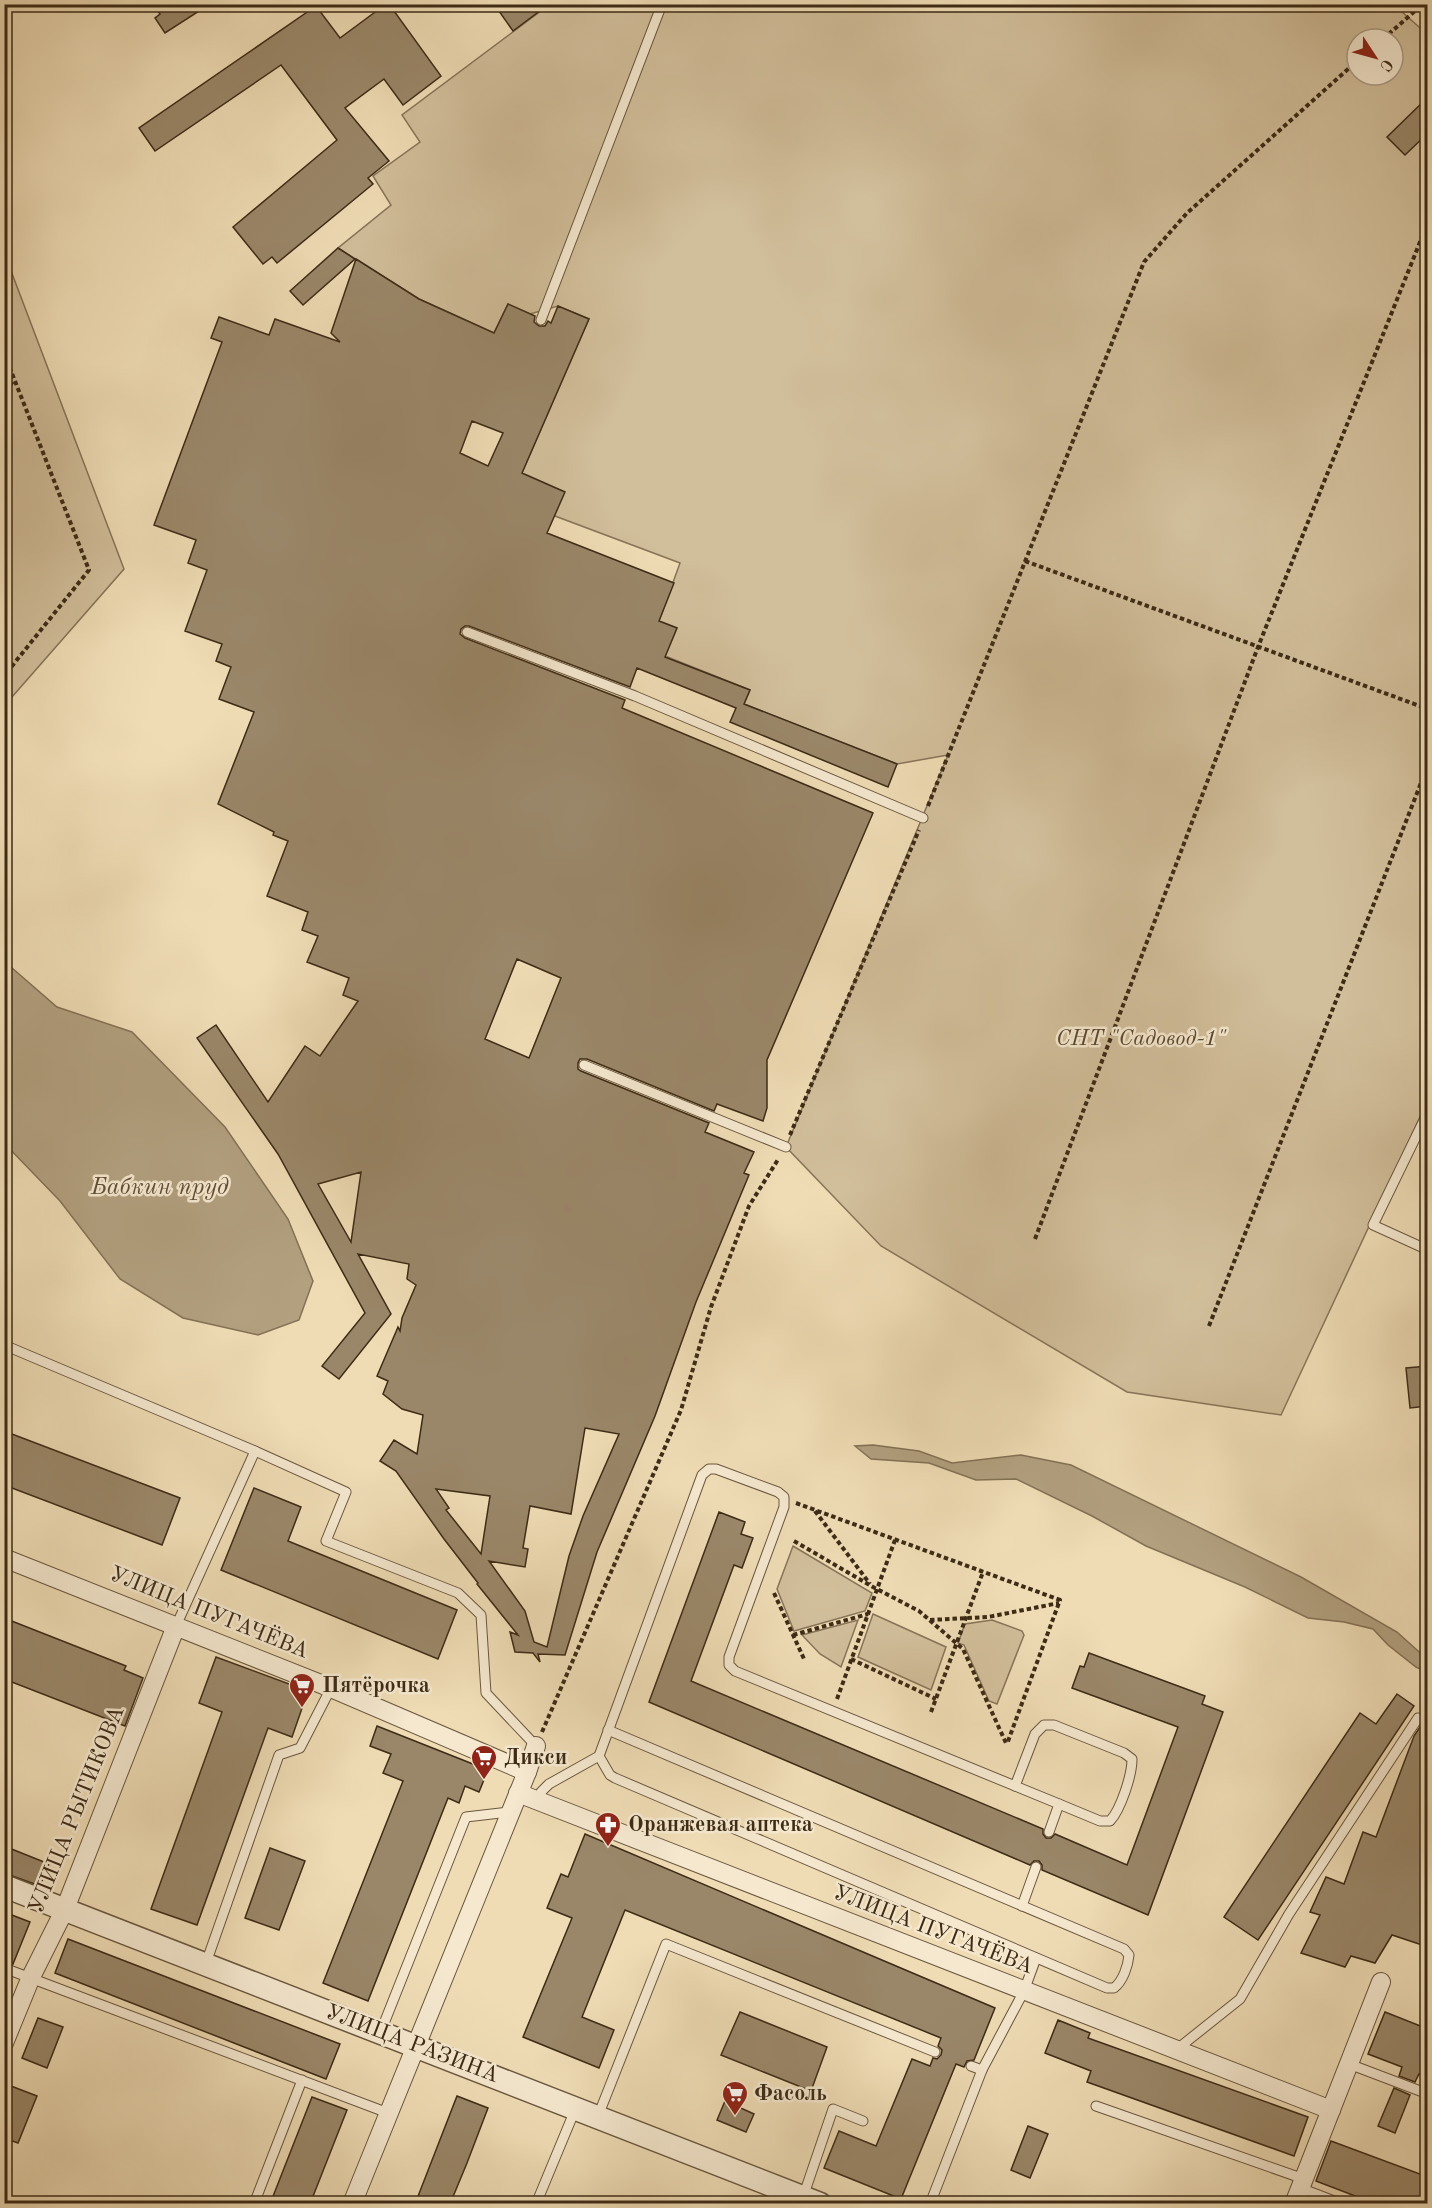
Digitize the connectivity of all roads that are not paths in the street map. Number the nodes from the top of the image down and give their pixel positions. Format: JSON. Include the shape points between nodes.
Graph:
{"nodes":[{"id":1,"x":662,"y":4,"type":"edge"},
{"id":2,"x":541,"y":320,"type":"dead end"},
{"id":3,"x":467,"y":632,"type":"dead end"},
{"id":4,"x":923,"y":818,"type":"road end"},
{"id":5,"x":584,"y":1065,"type":"dead end"},
{"id":6,"x":1428,"y":1112,"type":"edge"},
{"id":7,"x":786,"y":1147,"type":"road end"},
{"id":8,"x":1428,"y":1250,"type":"edge"},
{"id":9,"x":4,"y":1345,"type":"edge"},
{"id":10,"x":255,"y":1452,"type":"junction"},
{"id":11,"x":4,"y":1558,"type":"edge"},
{"id":12,"x":176,"y":1626,"type":"junction"},
{"id":13,"x":331,"y":1688,"type":"junction"},
{"id":14,"x":1418,"y":1718,"type":"dead end"},
{"id":15,"x":608,"y":1730,"type":"junction"},
{"id":16,"x":536,"y":1746,"type":"joint"},
{"id":17,"x":599,"y":1756,"type":"junction"},
{"id":18,"x":527,"y":1772,"type":"junction"},
{"id":19,"x":1016,"y":1786,"type":"junction"},
{"id":20,"x":518,"y":1793,"type":"junction"},
{"id":21,"x":537,"y":1801,"type":"junction"},
{"id":22,"x":1059,"y":1804,"type":"junction"},
{"id":23,"x":509,"y":1812,"type":"junction"},
{"id":24,"x":1049,"y":1832,"type":"dead end"},
{"id":25,"x":1036,"y":1867,"type":"dead end"},
{"id":26,"x":4,"y":1886,"type":"edge"},
{"id":27,"x":1022,"y":1906,"type":"junction"},
{"id":28,"x":65,"y":1909,"type":"junction"},
{"id":29,"x":1036,"y":1958,"type":"junction"},
{"id":30,"x":206,"y":1963,"type":"junction"},
{"id":31,"x":4,"y":1968,"type":"edge"},
{"id":32,"x":31,"y":1977,"type":"junction"},
{"id":33,"x":1381,"y":1982,"type":"dead end"},
{"id":34,"x":1024,"y":1991,"type":"junction"},
{"id":35,"x":381,"y":2031,"type":"junction"},
{"id":36,"x":4,"y":2043,"type":"edge"},
{"id":37,"x":416,"y":2045,"type":"junction"},
{"id":38,"x":1176,"y":2050,"type":"junction"},
{"id":39,"x":935,"y":2052,"type":"dead end"},
{"id":40,"x":1349,"y":2064,"type":"junction"},
{"id":41,"x":971,"y":2066,"type":"dead end"},
{"id":42,"x":982,"y":2070,"type":"junction"},
{"id":43,"x":302,"y":2080,"type":"junction"},
{"id":44,"x":1428,"y":2094,"type":"edge"},
{"id":45,"x":1096,"y":2106,"type":"dead end"},
{"id":46,"x":576,"y":2108,"type":"junction"},
{"id":47,"x":1331,"y":2110,"type":"junction"},
{"id":48,"x":388,"y":2113,"type":"junction"},
{"id":49,"x":598,"y":2116,"type":"junction"},
{"id":50,"x":863,"y":2121,"type":"dead end"},
{"id":51,"x":1299,"y":2190,"type":"edge"},
{"id":52,"x":811,"y":2201,"type":"edge"},
{"id":53,"x":254,"y":2204,"type":"edge"},
{"id":54,"x":352,"y":2204,"type":"edge"},
{"id":55,"x":536,"y":2204,"type":"edge"},
{"id":56,"x":930,"y":2204,"type":"edge"},
{"id":57,"x":1342,"y":2204,"type":"edge"}],
"edges":[{"from":1,"to":2,"type":"lane"},
{"from":3,"to":4,"type":"lane","via":[[635,696]]},
{"from":5,"to":7,"type":"lane"},
{"from":6,"to":8,"type":"lane","via":[[1373,1225]]},
{"from":9,"to":10,"type":"lane"},
{"from":10,"to":12,"type":"lane"},
{"from":10,"to":16,"type":"lane","via":[[346,1492],[326,1541],[458,1593],[481,1615],[486,1693]]},
{"from":11,"to":12,"type":"street","name":"УЛИЦА ПУГАЧЁВА"},
{"from":12,"to":13,"type":"street","name":"УЛИЦА ПУГАЧЁВА"},
{"from":12,"to":28,"type":"street","name":"УЛИЦА РЫТИКОВА"},
{"from":13,"to":18,"type":"street","name":"УЛИЦА ПУГАЧЁВА"},
{"from":13,"to":30,"type":"lane","via":[[300,1748],[279,1755]]},
{"from":14,"to":38,"type":"lane","via":[[1288,1914],[1240,1999]]},
{"from":15,"to":17,"type":"lane"},
{"from":15,"to":19,"type":"lane","via":[[702,1475],[716,1469],[778,1492],[784,1499],[729,1665],[735,1671]]},
{"from":15,"to":27,"type":"lane"},
{"from":16,"to":18,"type":"street"},
{"from":17,"to":21,"type":"lane","via":[[549,1784]]},
{"from":17,"to":29,"type":"lane","via":[[615,1778]]},
{"from":18,"to":20,"type":"street"},
{"from":19,"to":22,"type":"lane"},
{"from":19,"to":22,"type":"lane","via":[[1035,1734],[1044,1725],[1054,1725],[1132,1759],[1132,1769],[1110,1821],[1100,1821]]},
{"from":20,"to":21,"type":"street","name":"УЛИЦА ПУГАЧЁВА"},
{"from":20,"to":23,"type":"street"},
{"from":21,"to":34,"type":"street","name":"УЛИЦА ПУГАЧЁВА"},
{"from":22,"to":24,"type":"lane"},
{"from":23,"to":35,"type":"lane","via":[[466,1817]]},
{"from":23,"to":37,"type":"street"},
{"from":25,"to":27,"type":"lane"},
{"from":26,"to":28,"type":"street","name":"УЛИЦА РАЗИНА"},
{"from":27,"to":29,"type":"lane","via":[[1124,1950],[1129,1954],[1129,1962],[1114,1989]]},
{"from":28,"to":30,"type":"street","name":"УЛИЦА РАЗИНА"},
{"from":28,"to":32,"type":"street","name":"УЛИЦА РЫТИКОВА"},
{"from":29,"to":34,"type":"lane"},
{"from":30,"to":35,"type":"street","name":"УЛИЦА РАЗИНА"},
{"from":31,"to":32,"type":"lane"},
{"from":32,"to":36,"type":"street","name":"УЛИЦА РЫТИКОВА"},
{"from":32,"to":43,"type":"lane"},
{"from":33,"to":40,"type":"street"},
{"from":34,"to":38,"type":"street","name":"УЛИЦА ПУГАЧЁВА"},
{"from":34,"to":42,"type":"lane"},
{"from":35,"to":37,"type":"street","name":"УЛИЦА РАЗИНА"},
{"from":37,"to":46,"type":"street","name":"УЛИЦА РАЗИНА"},
{"from":37,"to":48,"type":"street"},
{"from":38,"to":47,"type":"street","name":"УЛИЦА ПУГАЧЁВА"},
{"from":39,"to":49,"type":"lane","via":[[666,1944]]},
{"from":40,"to":44,"type":"lane"},
{"from":40,"to":47,"type":"street"},
{"from":41,"to":42,"type":"lane"},
{"from":42,"to":56,"type":"lane"},
{"from":43,"to":48,"type":"lane"},
{"from":43,"to":53,"type":"lane"},
{"from":45,"to":51,"type":"lane"},
{"from":46,"to":49,"type":"street","name":"УЛИЦА РАЗИНА"},
{"from":46,"to":55,"type":"lane"},
{"from":47,"to":51,"type":"street"},
{"from":48,"to":54,"type":"street"},
{"from":49,"to":52,"type":"street","name":"УЛИЦА РАЗИНА"},
{"from":50,"to":52,"type":"lane","via":[[833,2109]]},
{"from":51,"to":57,"type":"lane"}]}
